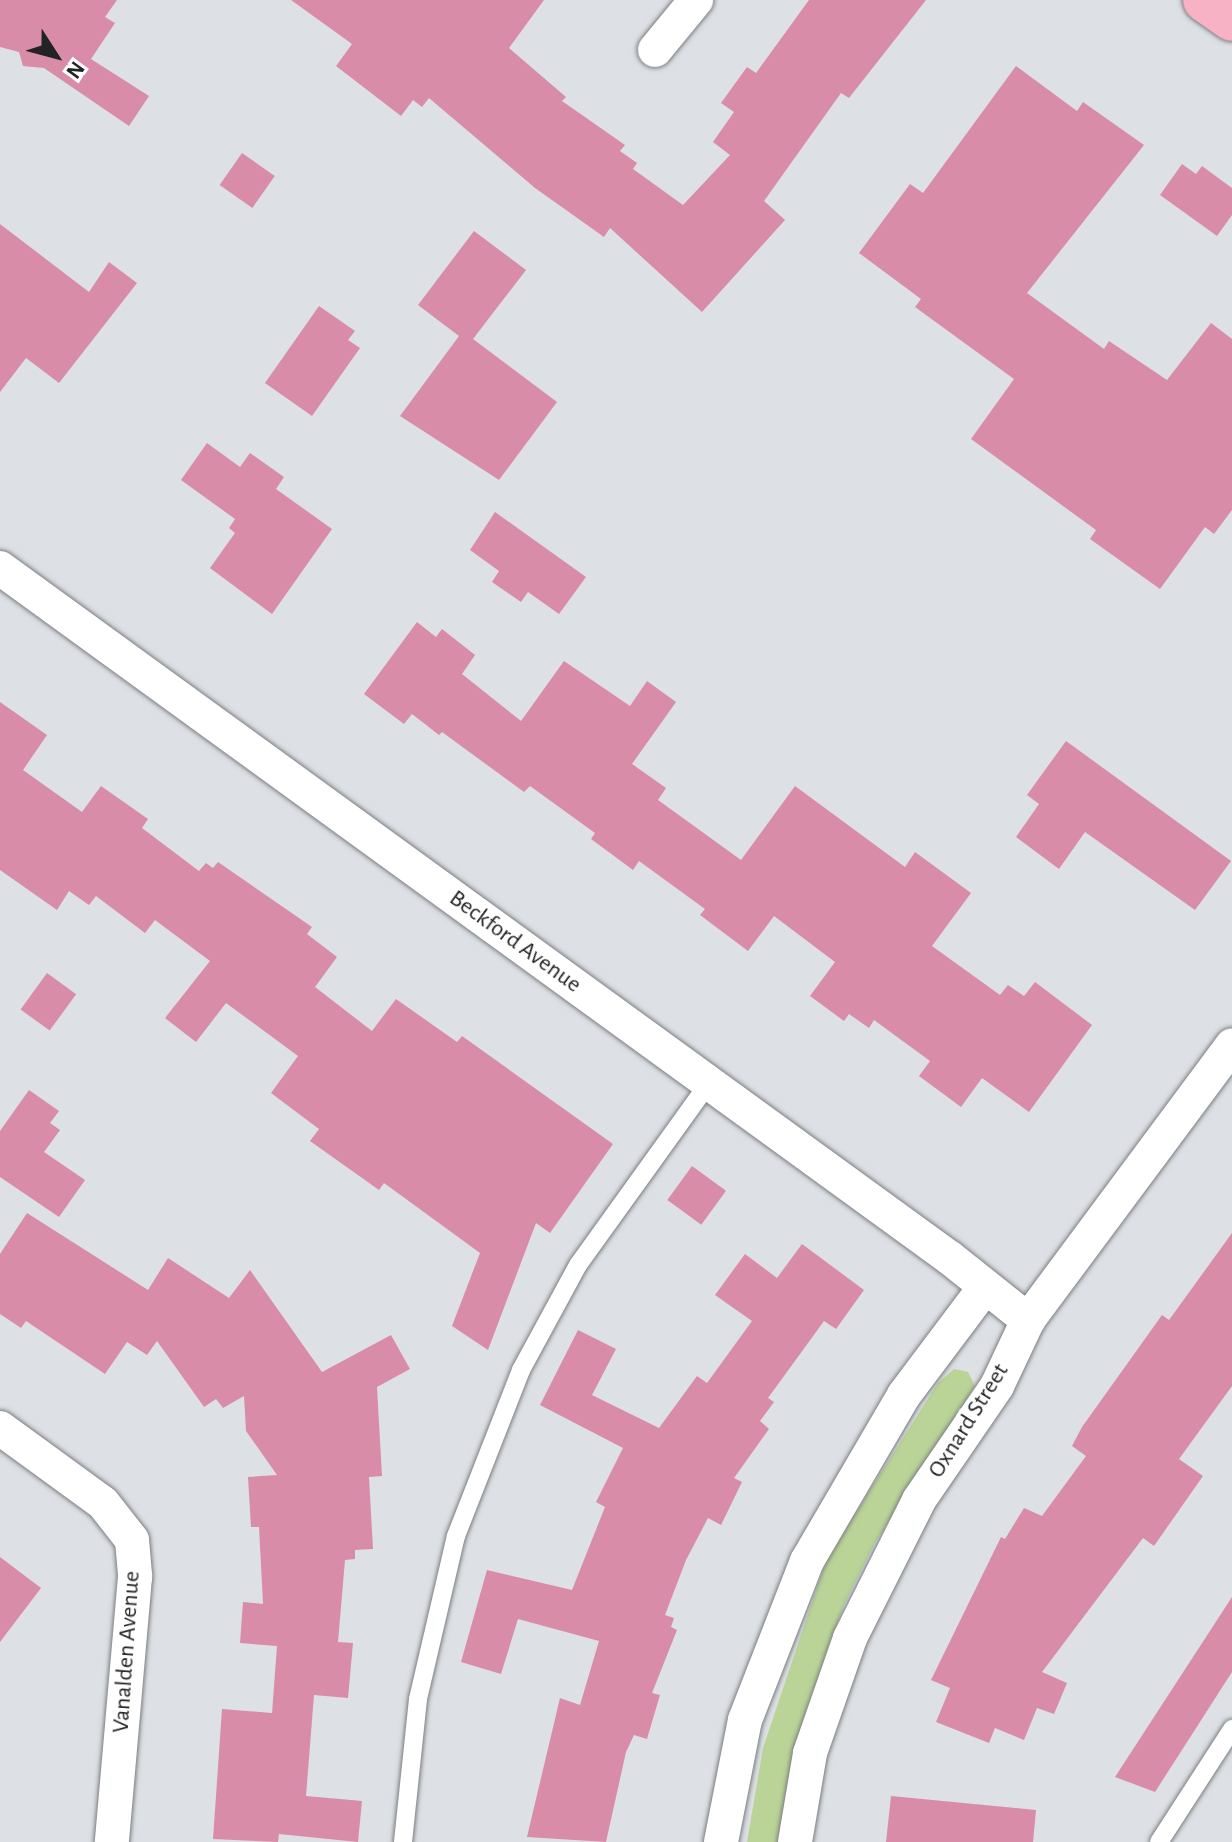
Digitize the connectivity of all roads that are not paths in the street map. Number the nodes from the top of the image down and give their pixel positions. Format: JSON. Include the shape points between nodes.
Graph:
{"nodes":[{"id":1,"x":696,"y":0,"type":"edge"},
{"id":2,"x":1205,"y":0,"type":"edge"},
{"id":3,"x":1232,"y":19,"type":"edge"},
{"id":4,"x":655,"y":50,"type":"dead end"},
{"id":5,"x":0,"y":568,"type":"edge"},
{"id":6,"x":1232,"y":1045,"type":"edge"},
{"id":7,"x":708,"y":1084,"type":"junction"},
{"id":8,"x":985,"y":1287,"type":"junction"},
{"id":9,"x":1028,"y":1320,"type":"junction"},
{"id":10,"x":0,"y":1428,"type":"edge"},
{"id":11,"x":1232,"y":1729,"type":"edge"},
{"id":12,"x":112,"y":1842,"type":"edge"},
{"id":13,"x":403,"y":1842,"type":"edge"},
{"id":14,"x":721,"y":1842,"type":"edge"},
{"id":15,"x":795,"y":1842,"type":"edge"},
{"id":16,"x":1159,"y":1842,"type":"edge"}],
"edges":[{"from":1,"to":4,"type":"street"},
{"from":2,"to":3,"type":"main road"},
{"from":5,"to":7,"type":"street","name":"Beckford Avenue"},
{"from":6,"to":9,"type":"street","name":"Oxnard Street"},
{"from":7,"to":8,"type":"street","name":"Beckford Avenue"},
{"from":7,"to":13,"type":"lane","via":[[578,1265],[521,1370],[456,1536],[418,1699]]},
{"from":8,"to":9,"type":"street","name":"Beckford Avenue"},
{"from":8,"to":14,"type":"street","via":[[904,1395],[807,1561],[745,1720]]},
{"from":9,"to":15,"type":"street","name":"Oxnard Street","via":[[997,1386],[919,1500],[850,1638],[810,1753]]},
{"from":10,"to":12,"type":"street","name":"Vanalden Avenue","via":[[103,1503],[132,1540],[135,1577]]},
{"from":11,"to":16,"type":"lane"}]}
